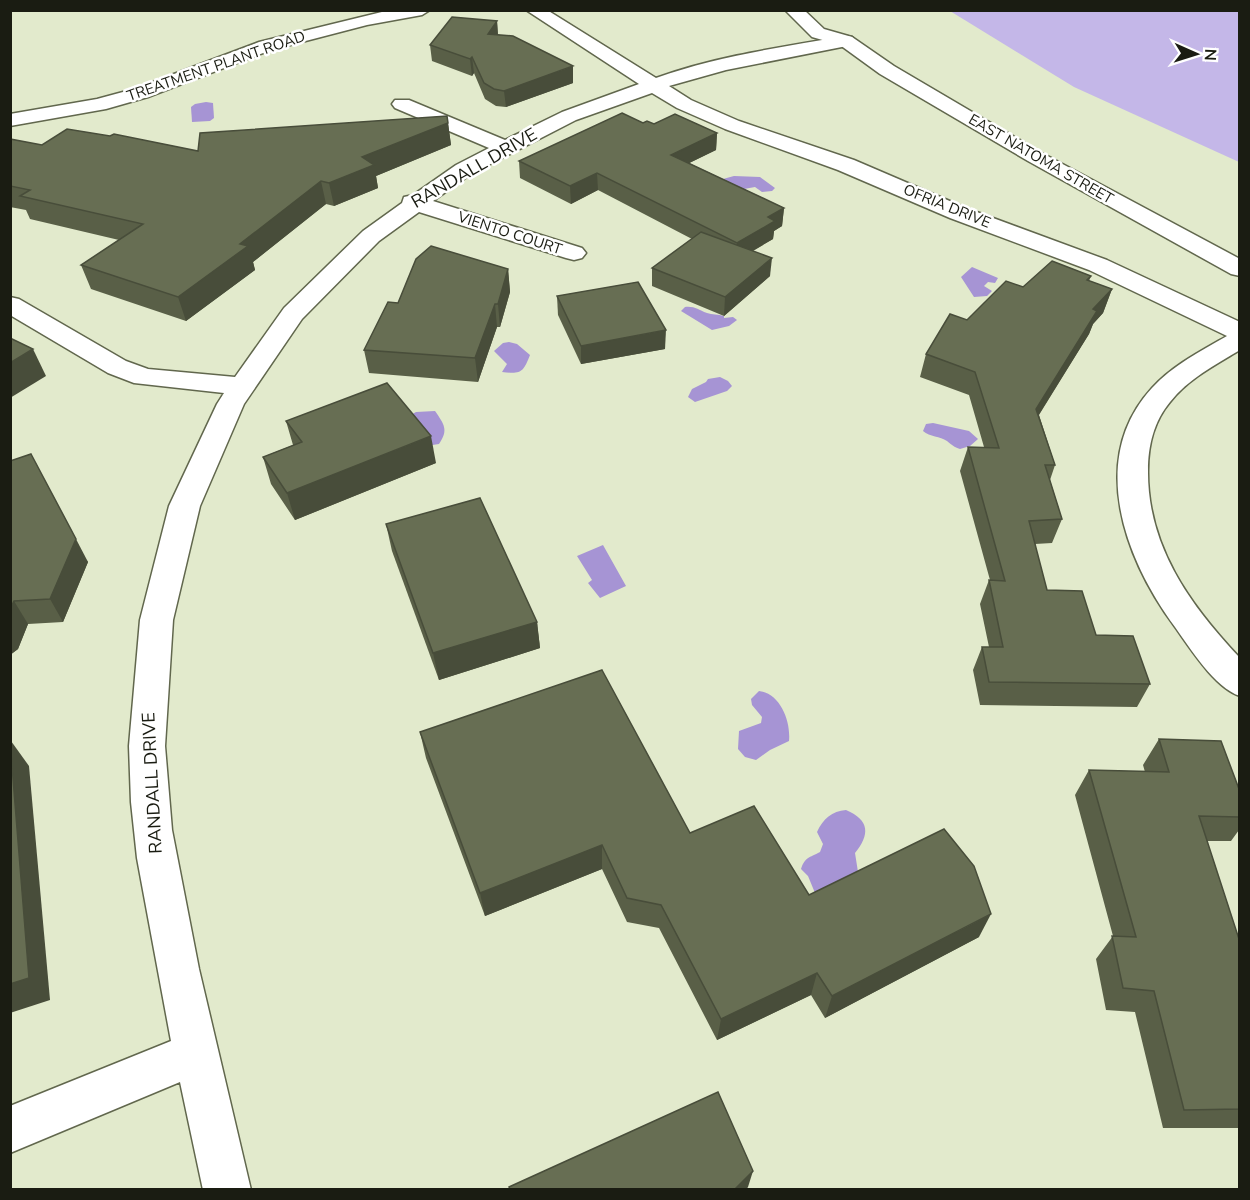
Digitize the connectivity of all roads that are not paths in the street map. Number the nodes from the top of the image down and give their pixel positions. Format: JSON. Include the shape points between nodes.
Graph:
{"nodes":[{"id":1,"x":422,"y":10,"type":"edge"},
{"id":2,"x":534,"y":10,"type":"edge"},
{"id":3,"x":793,"y":10,"type":"edge"},
{"id":4,"x":840,"y":31,"type":"junction"},
{"id":5,"x":653,"y":85,"type":"junction"},
{"id":6,"x":402,"y":104,"type":"dead end"},
{"id":7,"x":10,"y":120,"type":"edge"},
{"id":8,"x":504,"y":147,"type":"junction"},
{"id":9,"x":412,"y":202,"type":"junction"},
{"id":10,"x":574,"y":254,"type":"dead end"},
{"id":11,"x":1239,"y":269,"type":"edge"},
{"id":12,"x":10,"y":304,"type":"edge"},
{"id":13,"x":1239,"y":332,"type":"edge"},
{"id":14,"x":1239,"y":339,"type":"edge"},
{"id":15,"x":240,"y":386,"type":"junction"},
{"id":16,"x":1239,"y":682,"type":"edge"},
{"id":17,"x":196,"y":1053,"type":"junction"},
{"id":18,"x":10,"y":1130,"type":"edge"},
{"id":19,"x":227,"y":1190,"type":"edge"}],
"edges":[{"from":1,"to":7,"type":"street","name":"TREATMENT PLANT ROAD","via":[[275,43],[99,105]]},
{"from":2,"to":5,"type":"street"},
{"from":3,"to":4,"type":"street","name":"EAST NATOMA STREET","via":[[818,33]]},
{"from":4,"to":5,"type":"street","name":"RANDALL DRIVE"},
{"from":4,"to":11,"type":"street","name":"EAST NATOMA STREET","via":[[887,70]]},
{"from":5,"to":8,"type":"street","name":"RANDALL DRIVE"},
{"from":5,"to":13,"type":"street","name":"OFRIA DRIVE","via":[[732,125],[846,165],[958,213],[1098,265]]},
{"from":6,"to":8,"type":"street"},
{"from":8,"to":9,"type":"street","name":"RANDALL DRIVE"},
{"from":9,"to":10,"type":"street","name":"VIENTO COURT"},
{"from":9,"to":15,"type":"street","name":"RANDALL DRIVE","via":[[362,242],[313,290],[282,325]]},
{"from":12,"to":15,"type":"street","via":[[93,355],[144,377]]},
{"from":14,"to":16,"type":"street","via":[[1184,373],[1152,406],[1134,448],[1131,471],[1138,525],[1164,586],[1185,618]]},
{"from":15,"to":17,"type":"street","name":"RANDALL DRIVE","via":[[209,442],[178,520],[157,610],[149,676],[147,750],[158,872]]},
{"from":17,"to":18,"type":"street"},
{"from":17,"to":19,"type":"street","name":"RANDALL DRIVE"}]}
